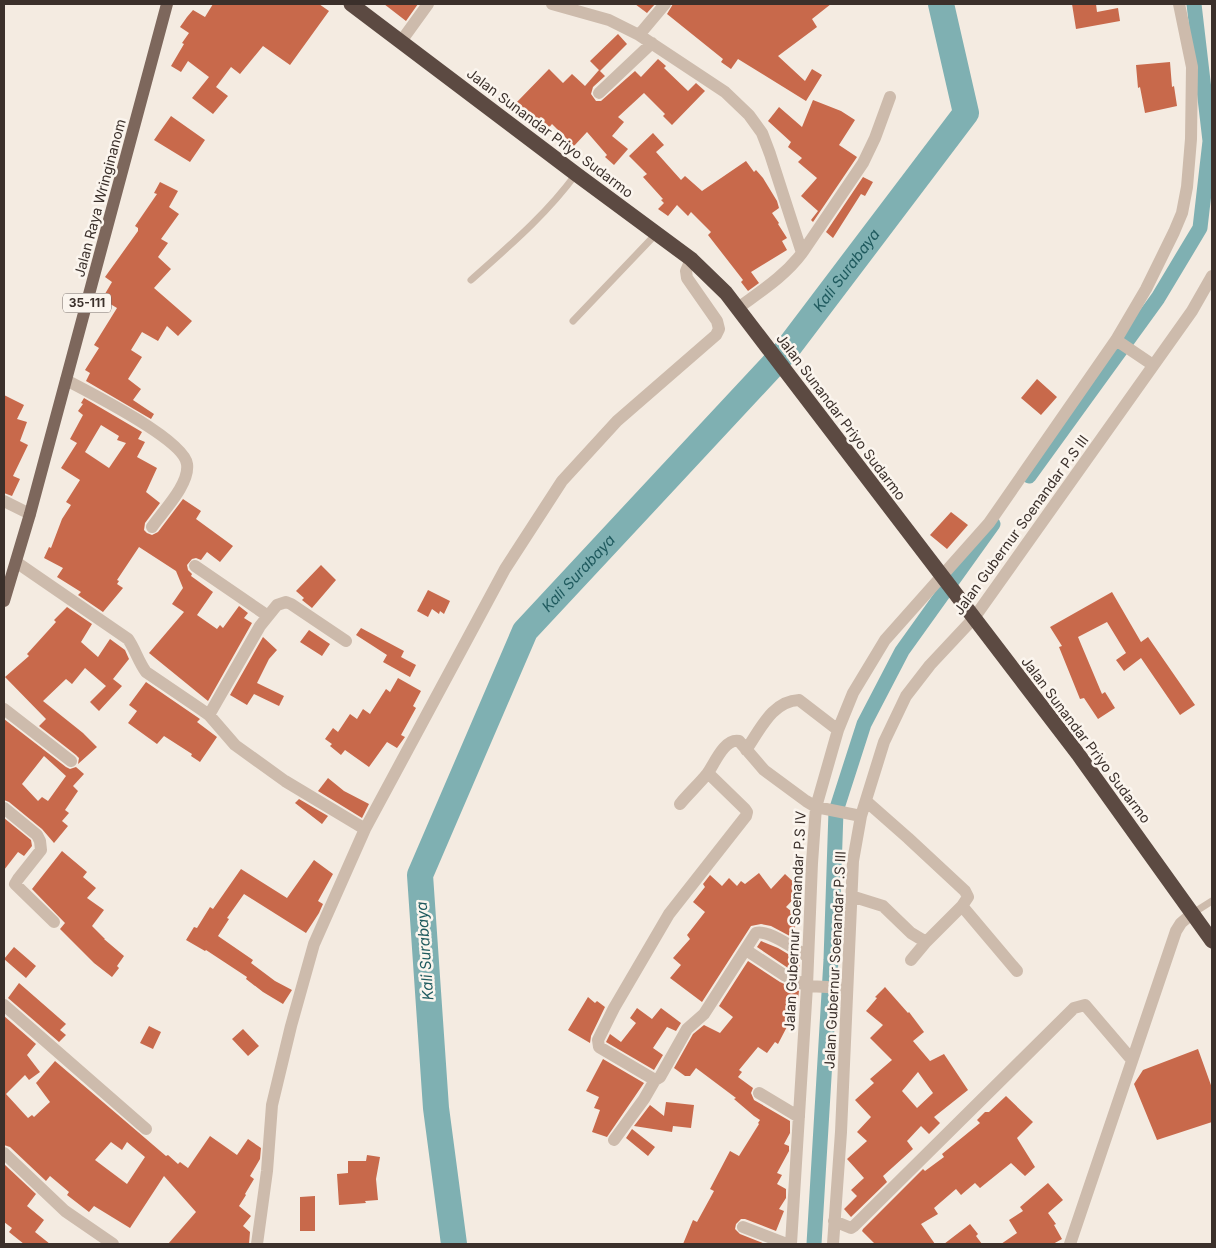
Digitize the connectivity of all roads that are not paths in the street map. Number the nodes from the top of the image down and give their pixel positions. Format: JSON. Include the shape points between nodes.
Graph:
{"nodes":[{"id":1,"x":167,"y":4,"type":"edge"},
{"id":2,"x":352,"y":4,"type":"edge"},
{"id":3,"x":428,"y":4,"type":"edge"},
{"id":4,"x":552,"y":4,"type":"edge"},
{"id":5,"x":665,"y":4,"type":"edge"},
{"id":6,"x":1179,"y":4,"type":"edge"},
{"id":7,"x":639,"y":35,"type":"junction"},
{"id":8,"x":402,"y":40,"type":"junction"},
{"id":9,"x":652,"y":43,"type":"junction"},
{"id":10,"x":599,"y":93,"type":"dead end"},
{"id":11,"x":890,"y":97,"type":"dead end"},
{"id":12,"x":576,"y":174,"type":"junction"},
{"id":13,"x":656,"y":234,"type":"junction"},
{"id":14,"x":802,"y":253,"type":"junction"},
{"id":15,"x":691,"y":258,"type":"junction"},
{"id":16,"x":1212,"y":276,"type":"edge"},
{"id":17,"x":471,"y":280,"type":"dead end"},
{"id":18,"x":741,"y":311,"type":"junction"},
{"id":19,"x":574,"y":321,"type":"dead end"},
{"id":20,"x":1119,"y":342,"type":"junction"},
{"id":21,"x":1149,"y":362,"type":"junction"},
{"id":22,"x":66,"y":380,"type":"junction"},
{"id":23,"x":4,"y":501,"type":"edge"},
{"id":24,"x":30,"y":514,"type":"junction"},
{"id":25,"x":152,"y":527,"type":"dead end"},
{"id":26,"x":16,"y":562,"type":"junction"},
{"id":27,"x":195,"y":566,"type":"dead end"},
{"id":28,"x":943,"y":578,"type":"junction"},
{"id":29,"x":4,"y":602,"type":"edge"},
{"id":30,"x":971,"y":614,"type":"junction"},
{"id":31,"x":268,"y":616,"type":"junction"},
{"id":32,"x":346,"y":641,"type":"dead end"},
{"id":33,"x":4,"y":708,"type":"edge"},
{"id":34,"x":209,"y":716,"type":"junction"},
{"id":35,"x":838,"y":730,"type":"junction"},
{"id":36,"x":746,"y":750,"type":"junction"},
{"id":37,"x":71,"y":761,"type":"dead end"},
{"id":38,"x":708,"y":772,"type":"junction"},
{"id":39,"x":866,"y":802,"type":"junction"},
{"id":40,"x":680,"y":804,"type":"dead end"},
{"id":41,"x":819,"y":807,"type":"junction"},
{"id":42,"x":4,"y":808,"type":"edge"},
{"id":43,"x":862,"y":816,"type":"junction"},
{"id":44,"x":365,"y":830,"type":"junction"},
{"id":45,"x":851,"y":896,"type":"junction"},
{"id":46,"x":1212,"y":901,"type":"edge"},
{"id":47,"x":962,"y":906,"type":"junction"},
{"id":48,"x":1193,"y":913,"type":"junction"},
{"id":49,"x":54,"y":922,"type":"dead end"},
{"id":50,"x":1212,"y":940,"type":"edge"},
{"id":51,"x":926,"y":942,"type":"junction"},
{"id":52,"x":746,"y":950,"type":"junction"},
{"id":53,"x":808,"y":957,"type":"junction"},
{"id":54,"x":912,"y":960,"type":"dead end"},
{"id":55,"x":1017,"y":971,"type":"dead end"},
{"id":56,"x":810,"y":986,"type":"junction"},
{"id":57,"x":844,"y":988,"type":"junction"},
{"id":58,"x":4,"y":1005,"type":"edge"},
{"id":59,"x":1132,"y":1060,"type":"junction"},
{"id":60,"x":655,"y":1080,"type":"junction"},
{"id":61,"x":759,"y":1093,"type":"dead end"},
{"id":62,"x":799,"y":1118,"type":"junction"},
{"id":63,"x":146,"y":1129,"type":"dead end"},
{"id":64,"x":614,"y":1140,"type":"dead end"},
{"id":65,"x":4,"y":1153,"type":"edge"},
{"id":66,"x":834,"y":1221,"type":"junction"},
{"id":67,"x":743,"y":1228,"type":"dead end"},
{"id":68,"x":114,"y":1244,"type":"edge"},
{"id":69,"x":257,"y":1244,"type":"edge"},
{"id":70,"x":789,"y":1244,"type":"edge"},
{"id":71,"x":833,"y":1244,"type":"edge"},
{"id":72,"x":1070,"y":1244,"type":"edge"}],
"edges":[{"from":1,"to":22,"type":"main road","name":"Jalan Raya Wringinanom","number":"35-111"},
{"from":2,"to":8,"type":"highway","name":"Jalan Sunandar Priyo Sudarmo"},
{"from":3,"to":8,"type":"street"},
{"from":4,"to":7,"type":"street","via":[[609,20]]},
{"from":5,"to":7,"type":"street"},
{"from":6,"to":20,"type":"street","name":"Jalan Gubernur Soenandar P.S IV","via":[[1192,67],[1188,187],[1174,232]]},
{"from":7,"to":9,"type":"street"},
{"from":8,"to":12,"type":"highway","name":"Jalan Sunandar Priyo Sudarmo"},
{"from":9,"to":10,"type":"street"},
{"from":9,"to":14,"type":"street","via":[[725,92],[750,115],[770,154]]},
{"from":11,"to":14,"type":"street","via":[[863,162]]},
{"from":12,"to":13,"type":"highway","name":"Jalan Sunandar Priyo Sudarmo"},
{"from":12,"to":17,"type":"lane","via":[[524,233]]},
{"from":13,"to":15,"type":"highway","name":"Jalan Sunandar Priyo Sudarmo"},
{"from":13,"to":19,"type":"lane"},
{"from":14,"to":18,"type":"street"},
{"from":15,"to":18,"type":"highway","name":"Jalan Sunandar Priyo Sudarmo"},
{"from":15,"to":44,"type":"street","via":[[687,278],[717,321],[719,329],[716,335],[617,420],[562,481],[505,569]]},
{"from":16,"to":21,"type":"street","name":"Jalan Gubernur Soenandar P.S III","via":[[1192,311]]},
{"from":18,"to":28,"type":"highway","name":"Jalan Sunandar Priyo Sudarmo"},
{"from":20,"to":21,"type":"street"},
{"from":20,"to":28,"type":"street","name":"Jalan Gubernur Soenandar P.S IV","via":[[989,523]]},
{"from":21,"to":30,"type":"street","name":"Jalan Gubernur Soenandar P.S III"},
{"from":22,"to":24,"type":"main road","name":"Jalan Raya Wringinanom","number":"35-111"},
{"from":22,"to":25,"type":"street","via":[[163,436],[185,456],[188,465],[183,484]]},
{"from":23,"to":24,"type":"street"},
{"from":24,"to":26,"type":"main road","name":"Jalan Raya Wringinanom","number":"35-111"},
{"from":26,"to":29,"type":"main road","name":"Jalan Raya Wringinanom","number":"35-111"},
{"from":26,"to":34,"type":"street","via":[[128,639],[146,672]]},
{"from":27,"to":31,"type":"street"},
{"from":28,"to":30,"type":"highway","name":"Jalan Sunandar Priyo Sudarmo"},
{"from":28,"to":35,"type":"street","name":"Jalan Gubernur Soenandar P.S IV","via":[[885,640],[853,693]]},
{"from":30,"to":39,"type":"street","name":"Jalan Gubernur Soenandar P.S III","via":[[906,696],[884,742]]},
{"from":30,"to":48,"type":"highway","name":"Jalan Sunandar Priyo Sudarmo"},
{"from":31,"to":32,"type":"street","via":[[277,605],[286,602]]},
{"from":31,"to":34,"type":"street"},
{"from":33,"to":37,"type":"street"},
{"from":34,"to":44,"type":"street","via":[[235,745],[285,781]]},
{"from":35,"to":36,"type":"street","via":[[799,700],[791,701],[773,711]]},
{"from":35,"to":41,"type":"street","name":"Jalan Gubernur Soenandar P.S IV"},
{"from":36,"to":38,"type":"street","via":[[739,742],[731,742]]},
{"from":36,"to":41,"type":"street","via":[[764,770]]},
{"from":38,"to":40,"type":"street"},
{"from":38,"to":60,"type":"street","via":[[745,808],[746,816],[669,914],[598,1040],[599,1047]]},
{"from":39,"to":43,"type":"street","name":"Jalan Gubernur Soenandar P.S III"},
{"from":39,"to":47,"type":"street","via":[[965,892],[968,897]]},
{"from":41,"to":43,"type":"street"},
{"from":41,"to":53,"type":"street","name":"Jalan Gubernur Soenandar P.S IV","via":[[812,863]]},
{"from":42,"to":49,"type":"street","via":[[40,841],[41,850],[15,884]]},
{"from":43,"to":45,"type":"street","name":"Jalan Gubernur Soenandar P.S III","via":[[853,861]]},
{"from":44,"to":69,"type":"street","via":[[314,944],[291,1026],[272,1105]]},
{"from":45,"to":51,"type":"street","via":[[883,906],[911,933]]},
{"from":45,"to":57,"type":"street","name":"Jalan Gubernur Soenandar P.S III"},
{"from":46,"to":48,"type":"lane"},
{"from":47,"to":51,"type":"street"},
{"from":47,"to":55,"type":"street"},
{"from":48,"to":50,"type":"highway","name":"Jalan Sunandar Priyo Sudarmo"},
{"from":48,"to":59,"type":"street","via":[[1176,931]]},
{"from":51,"to":54,"type":"street"},
{"from":52,"to":53,"type":"street","via":[[759,932]]},
{"from":52,"to":56,"type":"street","via":[[784,976]]},
{"from":52,"to":60,"type":"street"},
{"from":53,"to":56,"type":"street","name":"Jalan Gubernur Soenandar P.S IV"},
{"from":56,"to":57,"type":"street"},
{"from":56,"to":62,"type":"street","name":"Jalan Gubernur Soenandar P.S IV"},
{"from":57,"to":66,"type":"street","name":"Jalan Gubernur Soenandar P.S III","via":[[841,1132]]},
{"from":58,"to":63,"type":"street"},
{"from":59,"to":66,"type":"street","via":[[1085,1005],[1074,1008],[854,1226],[850,1228]]},
{"from":59,"to":72,"type":"street"},
{"from":60,"to":64,"type":"street"},
{"from":61,"to":62,"type":"street"},
{"from":62,"to":70,"type":"street","name":"Jalan Gubernur Soenandar P.S IV"},
{"from":65,"to":68,"type":"street","via":[[65,1211]]},
{"from":66,"to":71,"type":"street","name":"Jalan Gubernur Soenandar P.S III"},
{"from":67,"to":70,"type":"street"}]}
